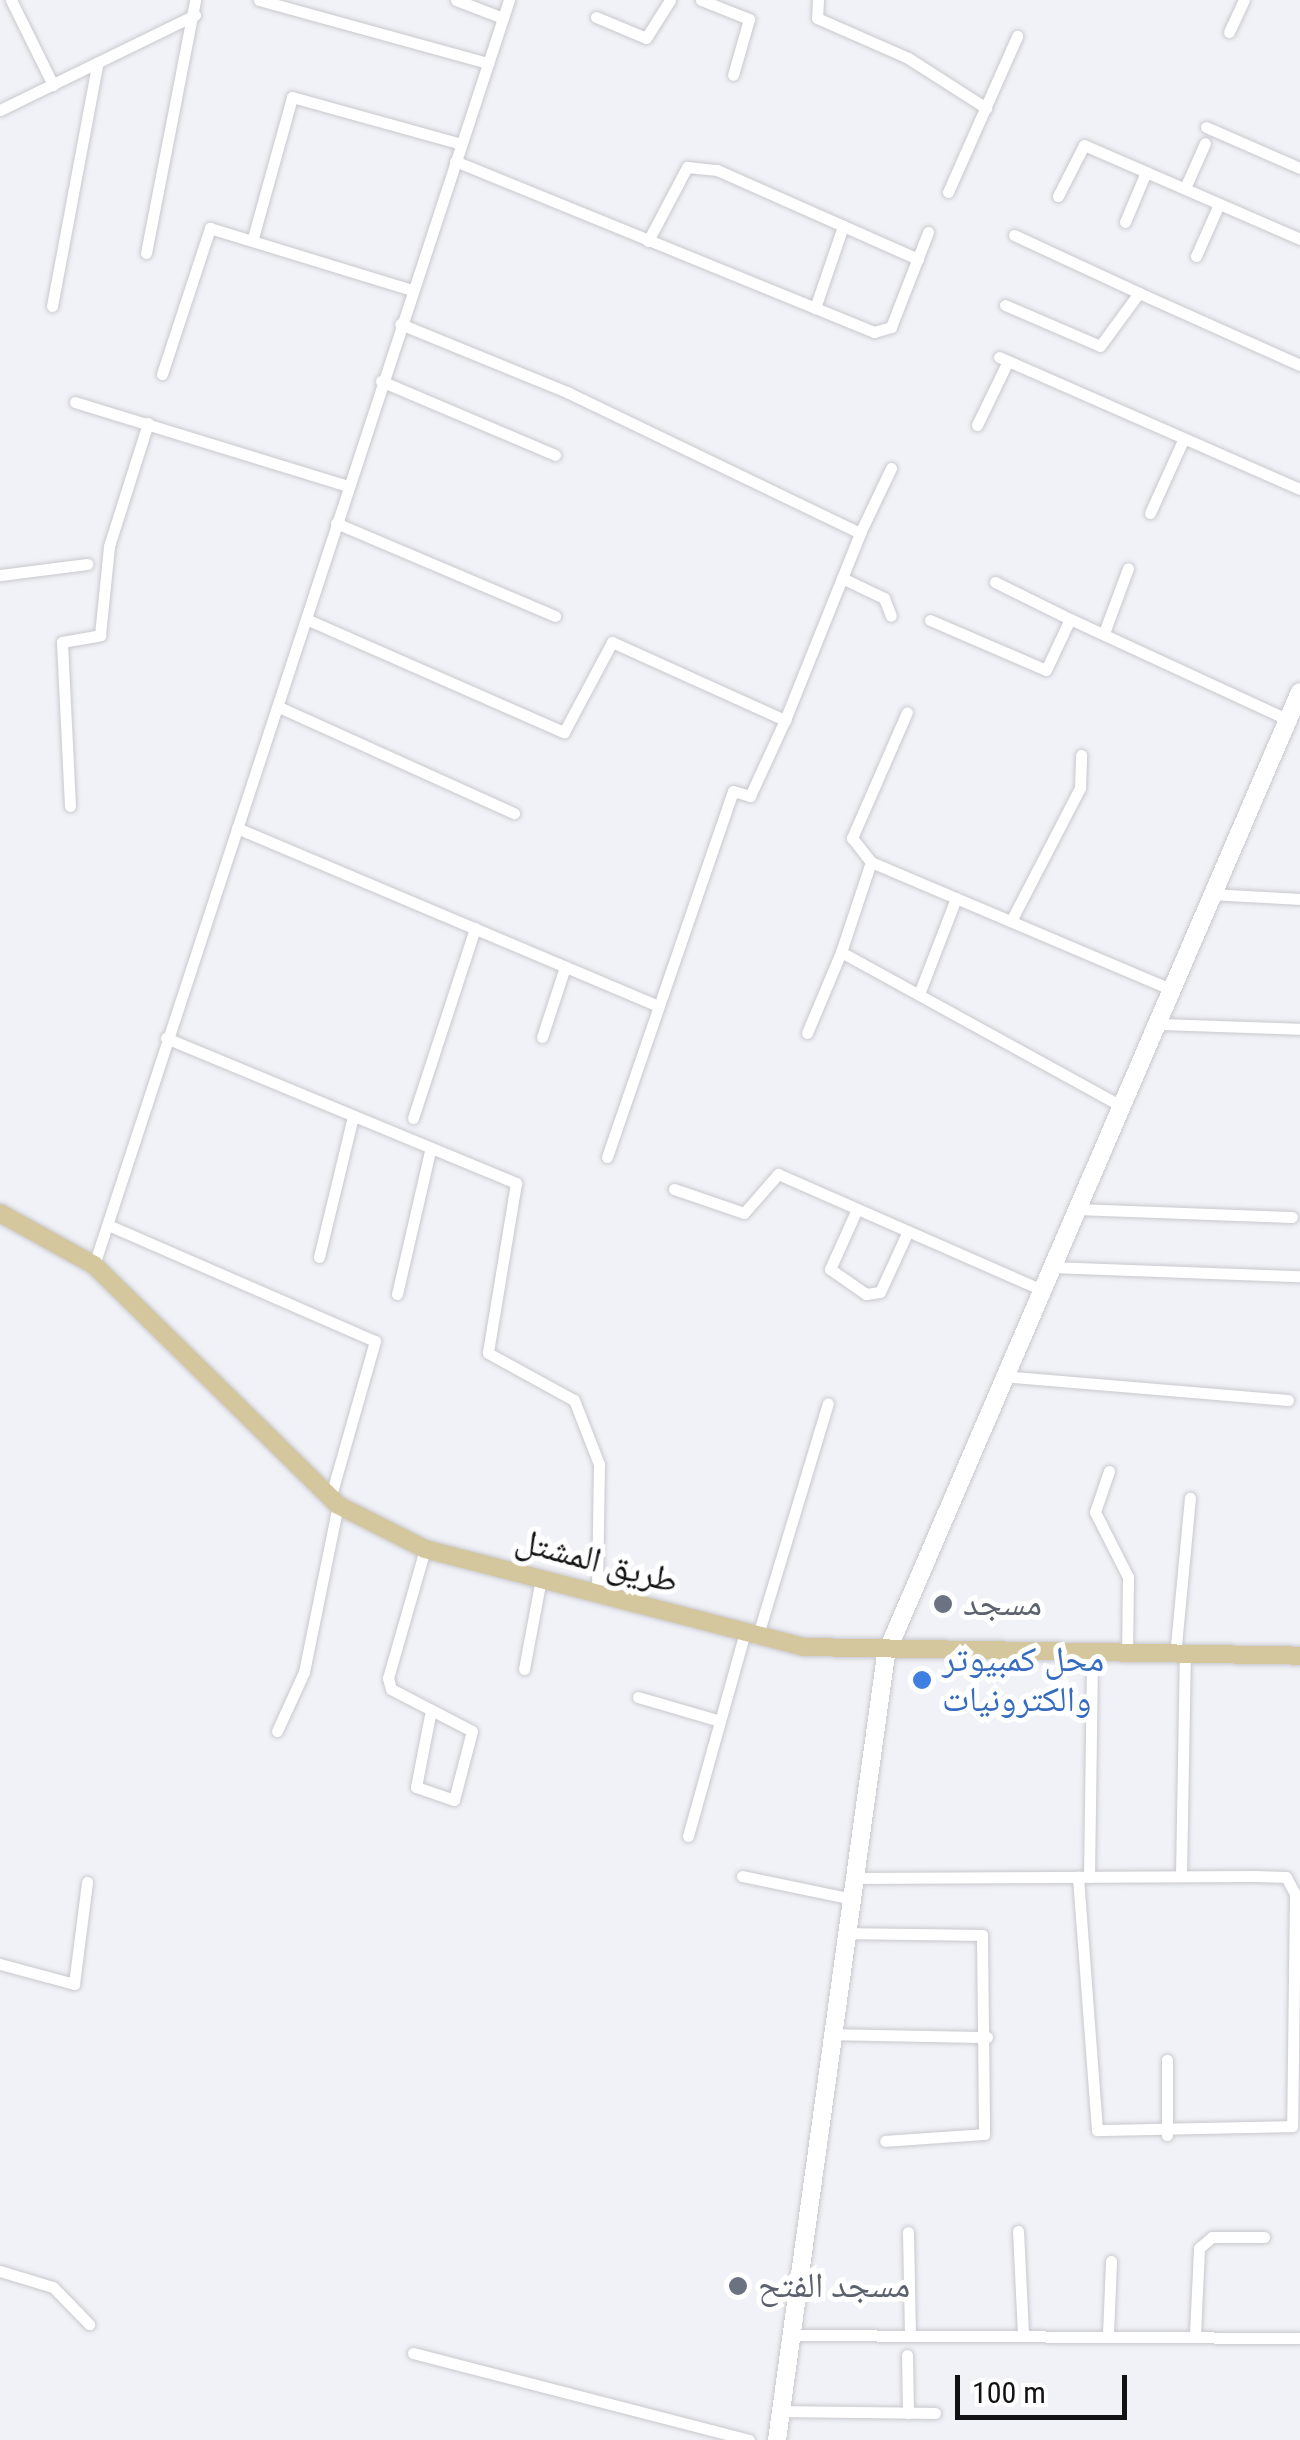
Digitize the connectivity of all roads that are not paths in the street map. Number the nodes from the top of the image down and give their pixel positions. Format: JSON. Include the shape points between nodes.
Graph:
{"nodes":[{"id":1,"x":11,"y":0,"type":"edge"},
{"id":2,"x":195,"y":0,"type":"edge"},
{"id":3,"x":259,"y":0,"type":"edge"},
{"id":4,"x":456,"y":0,"type":"edge"},
{"id":5,"x":508,"y":0,"type":"edge"},
{"id":6,"x":670,"y":0,"type":"edge"},
{"id":7,"x":701,"y":0,"type":"edge"},
{"id":8,"x":818,"y":0,"type":"edge"},
{"id":9,"x":1244,"y":0,"type":"edge"},
{"id":10,"x":195,"y":15,"type":"junction"},
{"id":11,"x":596,"y":17,"type":"dead end"},
{"id":12,"x":502,"y":18,"type":"junction"},
{"id":13,"x":1229,"y":32,"type":"dead end"},
{"id":14,"x":1018,"y":36,"type":"dead end"},
{"id":15,"x":488,"y":62,"type":"junction"},
{"id":16,"x":97,"y":64,"type":"junction"},
{"id":17,"x":733,"y":75,"type":"dead end"},
{"id":18,"x":53,"y":85,"type":"junction"},
{"id":19,"x":986,"y":108,"type":"junction"},
{"id":20,"x":0,"y":110,"type":"edge"},
{"id":21,"x":1206,"y":127,"type":"dead end"},
{"id":22,"x":1205,"y":143,"type":"dead end"},
{"id":23,"x":461,"y":144,"type":"junction"},
{"id":24,"x":455,"y":161,"type":"junction"},
{"id":25,"x":1300,"y":168,"type":"edge"},
{"id":26,"x":1146,"y":172,"type":"junction"},
{"id":27,"x":1184,"y":188,"type":"junction"},
{"id":28,"x":948,"y":192,"type":"dead end"},
{"id":29,"x":1058,"y":196,"type":"dead end"},
{"id":30,"x":1219,"y":204,"type":"junction"},
{"id":31,"x":1125,"y":222,"type":"dead end"},
{"id":32,"x":843,"y":226,"type":"junction"},
{"id":33,"x":928,"y":232,"type":"dead end"},
{"id":34,"x":1014,"y":236,"type":"dead end"},
{"id":35,"x":253,"y":238,"type":"junction"},
{"id":36,"x":1300,"y":239,"type":"edge"},
{"id":37,"x":648,"y":241,"type":"junction"},
{"id":38,"x":146,"y":254,"type":"dead end"},
{"id":39,"x":1196,"y":256,"type":"dead end"},
{"id":40,"x":918,"y":259,"type":"junction"},
{"id":41,"x":412,"y":290,"type":"junction"},
{"id":42,"x":1139,"y":293,"type":"junction"},
{"id":43,"x":1005,"y":305,"type":"dead end"},
{"id":44,"x":52,"y":306,"type":"dead end"},
{"id":45,"x":814,"y":308,"type":"junction"},
{"id":46,"x":400,"y":324,"type":"junction"},
{"id":47,"x":1300,"y":365,"type":"edge"},
{"id":48,"x":162,"y":374,"type":"dead end"},
{"id":49,"x":381,"y":381,"type":"junction"},
{"id":50,"x":75,"y":402,"type":"dead end"},
{"id":51,"x":148,"y":423,"type":"junction"},
{"id":52,"x":978,"y":424,"type":"dead end"},
{"id":53,"x":1184,"y":438,"type":"junction"},
{"id":54,"x":555,"y":455,"type":"dead end"},
{"id":55,"x":891,"y":468,"type":"dead end"},
{"id":56,"x":348,"y":486,"type":"junction"},
{"id":57,"x":1300,"y":489,"type":"edge"},
{"id":58,"x":1150,"y":513,"type":"dead end"},
{"id":59,"x":336,"y":523,"type":"junction"},
{"id":60,"x":860,"y":533,"type":"junction"},
{"id":61,"x":86,"y":564,"type":"dead end"},
{"id":62,"x":1128,"y":568,"type":"dead end"},
{"id":63,"x":0,"y":576,"type":"edge"},
{"id":64,"x":842,"y":578,"type":"junction"},
{"id":65,"x":995,"y":582,"type":"dead end"},
{"id":66,"x":555,"y":616,"type":"dead end"},
{"id":67,"x":891,"y":616,"type":"dead end"},
{"id":68,"x":306,"y":619,"type":"junction"},
{"id":69,"x":1070,"y":619,"type":"junction"},
{"id":70,"x":930,"y":620,"type":"dead end"},
{"id":71,"x":1104,"y":633,"type":"junction"},
{"id":72,"x":1300,"y":692,"type":"edge"},
{"id":73,"x":279,"y":706,"type":"junction"},
{"id":74,"x":907,"y":712,"type":"dead end"},
{"id":75,"x":785,"y":720,"type":"junction"},
{"id":76,"x":1288,"y":720,"type":"junction"},
{"id":77,"x":1081,"y":755,"type":"dead end"},
{"id":78,"x":70,"y":806,"type":"dead end"},
{"id":79,"x":514,"y":813,"type":"dead end"},
{"id":80,"x":237,"y":828,"type":"junction"},
{"id":81,"x":871,"y":862,"type":"junction"},
{"id":82,"x":1211,"y":894,"type":"junction"},
{"id":83,"x":956,"y":898,"type":"junction"},
{"id":84,"x":1300,"y":899,"type":"edge"},
{"id":85,"x":1011,"y":921,"type":"junction"},
{"id":86,"x":474,"y":928,"type":"junction"},
{"id":87,"x":842,"y":952,"type":"junction"},
{"id":88,"x":565,"y":967,"type":"junction"},
{"id":89,"x":1173,"y":990,"type":"junction"},
{"id":90,"x":919,"y":994,"type":"junction"},
{"id":91,"x":657,"y":1005,"type":"junction"},
{"id":92,"x":1159,"y":1024,"type":"junction"},
{"id":93,"x":1300,"y":1030,"type":"edge"},
{"id":94,"x":807,"y":1033,"type":"dead end"},
{"id":95,"x":542,"y":1037,"type":"dead end"},
{"id":96,"x":166,"y":1038,"type":"junction"},
{"id":97,"x":1121,"y":1106,"type":"junction"},
{"id":98,"x":353,"y":1116,"type":"junction"},
{"id":99,"x":413,"y":1118,"type":"dead end"},
{"id":100,"x":430,"y":1150,"type":"junction"},
{"id":101,"x":607,"y":1157,"type":"dead end"},
{"id":102,"x":674,"y":1189,"type":"dead end"},
{"id":103,"x":857,"y":1208,"type":"junction"},
{"id":104,"x":1074,"y":1209,"type":"junction"},
{"id":105,"x":0,"y":1213,"type":"edge"},
{"id":106,"x":1292,"y":1217,"type":"dead end"},
{"id":107,"x":108,"y":1225,"type":"junction"},
{"id":108,"x":908,"y":1231,"type":"junction"},
{"id":109,"x":319,"y":1257,"type":"dead end"},
{"id":110,"x":94,"y":1265,"type":"junction"},
{"id":111,"x":1049,"y":1267,"type":"junction"},
{"id":112,"x":1300,"y":1276,"type":"edge"},
{"id":113,"x":1040,"y":1289,"type":"junction"},
{"id":114,"x":397,"y":1294,"type":"dead end"},
{"id":115,"x":1001,"y":1376,"type":"junction"},
{"id":116,"x":1288,"y":1400,"type":"dead end"},
{"id":117,"x":828,"y":1403,"type":"dead end"},
{"id":118,"x":1109,"y":1472,"type":"dead end"},
{"id":119,"x":1190,"y":1498,"type":"dead end"},
{"id":120,"x":334,"y":1502,"type":"junction"},
{"id":121,"x":424,"y":1549,"type":"junction"},
{"id":122,"x":541,"y":1578,"type":"junction"},
{"id":123,"x":597,"y":1594,"type":"junction"},
{"id":124,"x":750,"y":1636,"type":"junction"},
{"id":125,"x":886,"y":1654,"type":"junction"},
{"id":126,"x":1092,"y":1655,"type":"junction"},
{"id":127,"x":1127,"y":1656,"type":"junction"},
{"id":128,"x":1180,"y":1656,"type":"junction"},
{"id":129,"x":1300,"y":1656,"type":"edge"},
{"id":130,"x":524,"y":1670,"type":"dead end"},
{"id":131,"x":638,"y":1698,"type":"dead end"},
{"id":132,"x":431,"y":1710,"type":"junction"},
{"id":133,"x":720,"y":1721,"type":"junction"},
{"id":134,"x":277,"y":1730,"type":"dead end"},
{"id":135,"x":688,"y":1836,"type":"dead end"},
{"id":136,"x":742,"y":1876,"type":"dead end"},
{"id":137,"x":1181,"y":1876,"type":"junction"},
{"id":138,"x":1083,"y":1877,"type":"junction"},
{"id":139,"x":851,"y":1878,"type":"junction"},
{"id":140,"x":88,"y":1882,"type":"dead end"},
{"id":141,"x":848,"y":1898,"type":"junction"},
{"id":142,"x":842,"y":1933,"type":"junction"},
{"id":143,"x":0,"y":1964,"type":"edge"},
{"id":144,"x":829,"y":2034,"type":"junction"},
{"id":145,"x":987,"y":2037,"type":"junction"},
{"id":146,"x":1167,"y":2060,"type":"dead end"},
{"id":147,"x":1167,"y":2135,"type":"junction"},
{"id":148,"x":885,"y":2142,"type":"dead end"},
{"id":149,"x":1018,"y":2231,"type":"dead end"},
{"id":150,"x":908,"y":2232,"type":"dead end"},
{"id":151,"x":1264,"y":2236,"type":"dead end"},
{"id":152,"x":1111,"y":2261,"type":"dead end"},
{"id":153,"x":0,"y":2271,"type":"edge"},
{"id":154,"x":89,"y":2324,"type":"dead end"},
{"id":155,"x":1108,"y":2334,"type":"junction"},
{"id":156,"x":1195,"y":2334,"type":"junction"},
{"id":157,"x":790,"y":2335,"type":"junction"},
{"id":158,"x":1023,"y":2335,"type":"junction"},
{"id":159,"x":910,"y":2336,"type":"junction"},
{"id":160,"x":1300,"y":2338,"type":"edge"},
{"id":161,"x":412,"y":2352,"type":"dead end"},
{"id":162,"x":907,"y":2355,"type":"dead end"},
{"id":163,"x":781,"y":2412,"type":"junction"},
{"id":164,"x":908,"y":2413,"type":"junction"},
{"id":165,"x":935,"y":2414,"type":"dead end"},
{"id":166,"x":748,"y":2440,"type":"edge"},
{"id":167,"x":777,"y":2440,"type":"edge"}],
"edges":[{"from":1,"to":18,"type":"street"},
{"from":2,"to":10,"type":"street"},
{"from":3,"to":15,"type":"street"},
{"from":4,"to":12,"type":"street"},
{"from":5,"to":12,"type":"street"},
{"from":6,"to":11,"type":"street","via":[[646,38]]},
{"from":7,"to":17,"type":"street","via":[[748,19]]},
{"from":8,"to":19,"type":"street","via":[[817,18],[908,58]]},
{"from":9,"to":13,"type":"street"},
{"from":10,"to":16,"type":"street"},
{"from":10,"to":38,"type":"street"},
{"from":12,"to":15,"type":"street"},
{"from":14,"to":19,"type":"street"},
{"from":15,"to":23,"type":"street"},
{"from":16,"to":18,"type":"street"},
{"from":16,"to":44,"type":"street"},
{"from":18,"to":20,"type":"street"},
{"from":19,"to":28,"type":"street"},
{"from":21,"to":25,"type":"street"},
{"from":22,"to":27,"type":"street"},
{"from":23,"to":24,"type":"street"},
{"from":23,"to":35,"type":"street","via":[[292,97]]},
{"from":24,"to":37,"type":"street"},
{"from":24,"to":41,"type":"street"},
{"from":26,"to":27,"type":"street"},
{"from":26,"to":29,"type":"street","via":[[1084,145]]},
{"from":26,"to":31,"type":"street"},
{"from":27,"to":30,"type":"street"},
{"from":30,"to":36,"type":"street"},
{"from":30,"to":39,"type":"street"},
{"from":32,"to":37,"type":"street","via":[[717,170],[687,167]]},
{"from":32,"to":40,"type":"street"},
{"from":32,"to":45,"type":"street"},
{"from":33,"to":40,"type":"street"},
{"from":34,"to":42,"type":"street"},
{"from":35,"to":41,"type":"street"},
{"from":35,"to":48,"type":"street","via":[[219,228],[204,235]]},
{"from":37,"to":45,"type":"street"},
{"from":40,"to":45,"type":"street","via":[[882,333]]},
{"from":41,"to":46,"type":"street"},
{"from":42,"to":43,"type":"street","via":[[1100,346]]},
{"from":42,"to":47,"type":"street"},
{"from":46,"to":49,"type":"street"},
{"from":46,"to":60,"type":"street","via":[[567,392]]},
{"from":49,"to":54,"type":"street"},
{"from":49,"to":56,"type":"street"},
{"from":50,"to":51,"type":"street"},
{"from":51,"to":56,"type":"street"},
{"from":51,"to":78,"type":"street","via":[[109,546],[100,635],[62,642]]},
{"from":52,"to":53,"type":"street","via":[[1003,359]]},
{"from":53,"to":57,"type":"street"},
{"from":53,"to":58,"type":"street"},
{"from":55,"to":60,"type":"street"},
{"from":56,"to":59,"type":"street"},
{"from":59,"to":66,"type":"street"},
{"from":59,"to":68,"type":"street"},
{"from":60,"to":64,"type":"street"},
{"from":61,"to":63,"type":"street"},
{"from":62,"to":71,"type":"street"},
{"from":64,"to":67,"type":"street","via":[[884,598]]},
{"from":64,"to":75,"type":"street"},
{"from":65,"to":69,"type":"street"},
{"from":68,"to":73,"type":"street"},
{"from":68,"to":75,"type":"street","via":[[564,732],[612,642]]},
{"from":69,"to":70,"type":"street","via":[[1046,670]]},
{"from":69,"to":71,"type":"street"},
{"from":71,"to":76,"type":"street"},
{"from":72,"to":76,"type":"main road"},
{"from":73,"to":79,"type":"street"},
{"from":73,"to":80,"type":"street"},
{"from":74,"to":81,"type":"street","via":[[852,838]]},
{"from":75,"to":91,"type":"street","via":[[750,796],[733,791]]},
{"from":76,"to":82,"type":"main road"},
{"from":77,"to":85,"type":"street","via":[[1080,788]]},
{"from":80,"to":86,"type":"street"},
{"from":80,"to":96,"type":"street"},
{"from":81,"to":83,"type":"street"},
{"from":81,"to":87,"type":"street"},
{"from":82,"to":84,"type":"street"},
{"from":82,"to":89,"type":"main road"},
{"from":83,"to":85,"type":"street"},
{"from":83,"to":90,"type":"street"},
{"from":85,"to":89,"type":"street"},
{"from":86,"to":88,"type":"street"},
{"from":86,"to":99,"type":"street"},
{"from":87,"to":90,"type":"street"},
{"from":87,"to":94,"type":"street"},
{"from":88,"to":91,"type":"street"},
{"from":88,"to":95,"type":"street"},
{"from":89,"to":92,"type":"main road"},
{"from":90,"to":97,"type":"street"},
{"from":91,"to":101,"type":"street"},
{"from":92,"to":93,"type":"street"},
{"from":92,"to":97,"type":"main road"},
{"from":96,"to":98,"type":"street"},
{"from":96,"to":107,"type":"street"},
{"from":97,"to":104,"type":"main road"},
{"from":98,"to":100,"type":"street"},
{"from":98,"to":109,"type":"street"},
{"from":100,"to":114,"type":"street"},
{"from":100,"to":123,"type":"street","via":[[519,1189],[488,1353],[574,1400],[599,1464]]},
{"from":102,"to":103,"type":"street","via":[[744,1213],[778,1174]]},
{"from":103,"to":108,"type":"street"},
{"from":103,"to":108,"type":"street","via":[[830,1270],[866,1294],[880,1292]]},
{"from":104,"to":106,"type":"street"},
{"from":104,"to":111,"type":"main road"},
{"from":105,"to":110,"type":"main road","name":"طريق المشتل"},
{"from":107,"to":110,"type":"street"},
{"from":107,"to":120,"type":"street","via":[[374,1342]]},
{"from":108,"to":113,"type":"street"},
{"from":110,"to":120,"type":"main road","name":"طريق المشتل"},
{"from":111,"to":112,"type":"street"},
{"from":111,"to":113,"type":"main road"},
{"from":113,"to":115,"type":"main road"},
{"from":115,"to":116,"type":"street"},
{"from":115,"to":125,"type":"main road"},
{"from":117,"to":124,"type":"street"},
{"from":118,"to":127,"type":"street","via":[[1095,1512],[1128,1577]]},
{"from":119,"to":128,"type":"street"},
{"from":120,"to":121,"type":"main road","name":"طريق المشتل"},
{"from":120,"to":134,"type":"street","via":[[304,1672]]},
{"from":121,"to":122,"type":"main road","name":"طريق المشتل"},
{"from":121,"to":132,"type":"street","via":[[388,1678]]},
{"from":122,"to":123,"type":"main road","name":"طريق المشتل"},
{"from":122,"to":130,"type":"street"},
{"from":123,"to":124,"type":"main road","name":"طريق المشتل"},
{"from":124,"to":125,"type":"main road","name":"طريق المشتل"},
{"from":124,"to":133,"type":"street"},
{"from":125,"to":126,"type":"main road","name":"طريق المشتل"},
{"from":125,"to":139,"type":"main road"},
{"from":126,"to":127,"type":"main road","name":"طريق المشتل"},
{"from":126,"to":138,"type":"street"},
{"from":127,"to":128,"type":"main road","name":"طريق المشتل"},
{"from":128,"to":129,"type":"main road","name":"طريق المشتل"},
{"from":128,"to":137,"type":"street"},
{"from":131,"to":133,"type":"street"},
{"from":132,"to":132,"type":"street","via":[[416,1787],[454,1800],[472,1731]]},
{"from":133,"to":135,"type":"street"},
{"from":136,"to":141,"type":"street"},
{"from":137,"to":138,"type":"street"},
{"from":137,"to":147,"type":"street","via":[[1280,1876],[1294,1886],[1294,2122],[1283,2130]]},
{"from":138,"to":139,"type":"street"},
{"from":138,"to":147,"type":"street","via":[[1095,2125],[1106,2135]]},
{"from":139,"to":141,"type":"main road"},
{"from":140,"to":143,"type":"street","via":[[74,1984]]},
{"from":141,"to":142,"type":"main road"},
{"from":142,"to":144,"type":"main road"},
{"from":142,"to":145,"type":"street","via":[[976,1930]]},
{"from":144,"to":145,"type":"street"},
{"from":144,"to":157,"type":"main road"},
{"from":145,"to":148,"type":"street","via":[[984,2134]]},
{"from":146,"to":147,"type":"street"},
{"from":149,"to":158,"type":"street"},
{"from":150,"to":159,"type":"street"},
{"from":151,"to":156,"type":"street","via":[[1212,2238],[1199,2248]]},
{"from":152,"to":155,"type":"street"},
{"from":153,"to":154,"type":"street","via":[[53,2287]]},
{"from":155,"to":156,"type":"street"},
{"from":155,"to":158,"type":"street"},
{"from":156,"to":160,"type":"street"},
{"from":157,"to":159,"type":"street"},
{"from":157,"to":163,"type":"main road"},
{"from":158,"to":159,"type":"street"},
{"from":161,"to":166,"type":"street"},
{"from":162,"to":164,"type":"street"},
{"from":163,"to":164,"type":"street"},
{"from":163,"to":167,"type":"main road"},
{"from":164,"to":165,"type":"street"}]}
